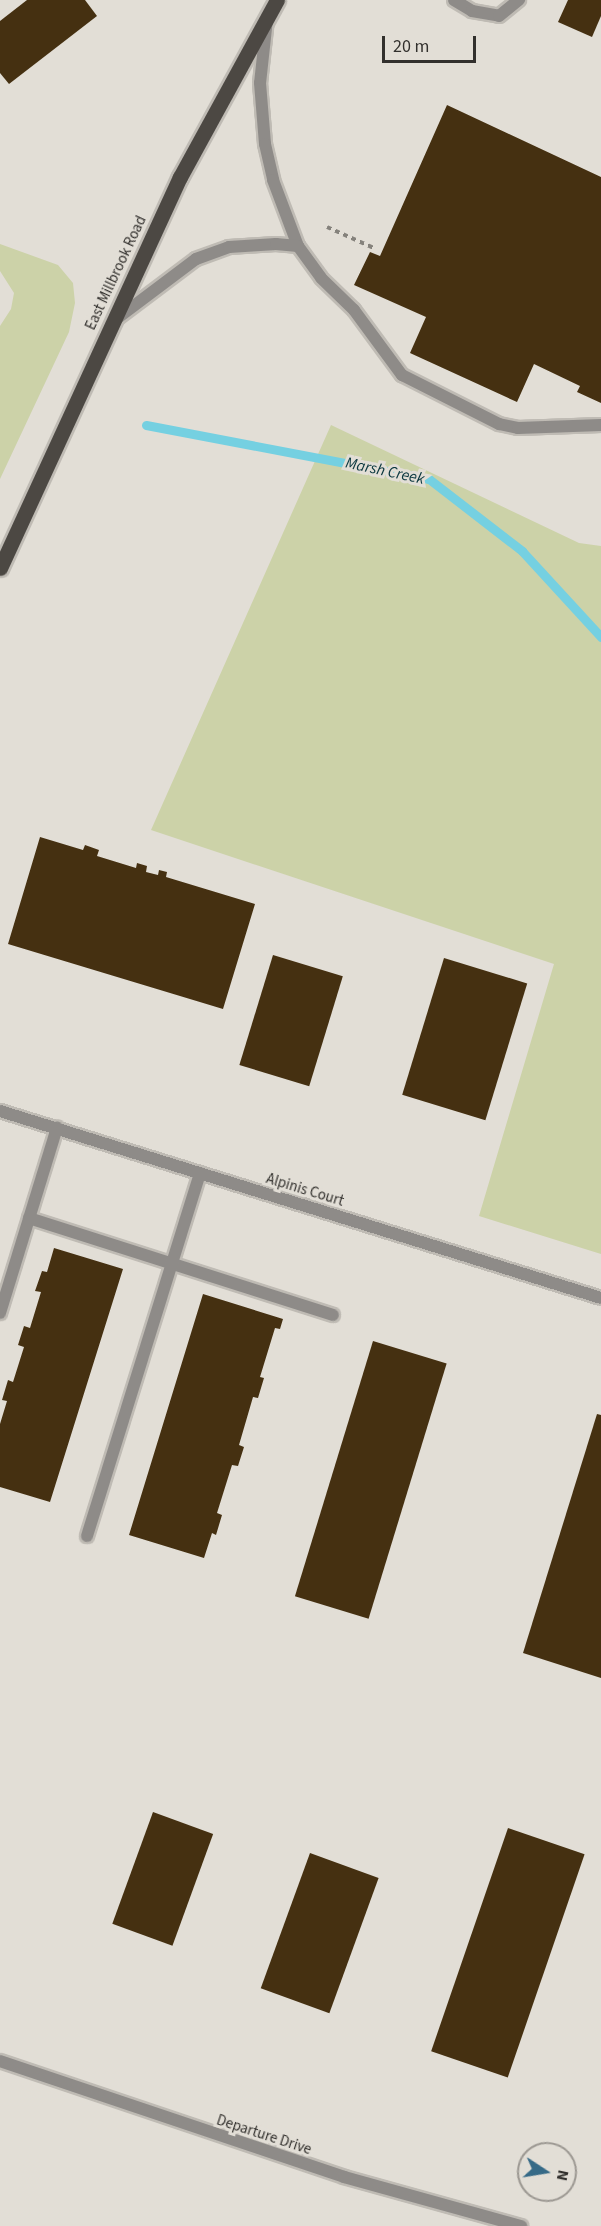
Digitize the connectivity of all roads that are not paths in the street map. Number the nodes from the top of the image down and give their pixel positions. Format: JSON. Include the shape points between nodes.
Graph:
{"nodes":[{"id":1,"x":277,"y":0,"type":"edge"},
{"id":2,"x":454,"y":0,"type":"edge"},
{"id":3,"x":519,"y":0,"type":"edge"},
{"id":4,"x":267,"y":18,"type":"junction"},
{"id":5,"x":298,"y":246,"type":"junction"},
{"id":6,"x":114,"y":320,"type":"junction"},
{"id":7,"x":601,"y":425,"type":"edge"},
{"id":8,"x":0,"y":568,"type":"edge"},
{"id":9,"x":0,"y":1111,"type":"edge"},
{"id":10,"x":57,"y":1128,"type":"junction"},
{"id":11,"x":200,"y":1173,"type":"junction"},
{"id":12,"x":29,"y":1218,"type":"junction"},
{"id":13,"x":172,"y":1264,"type":"junction"},
{"id":14,"x":601,"y":1298,"type":"edge"},
{"id":15,"x":0,"y":1313,"type":"edge"},
{"id":16,"x":333,"y":1315,"type":"dead end"},
{"id":17,"x":87,"y":1536,"type":"dead end"},
{"id":18,"x":0,"y":2061,"type":"edge"},
{"id":19,"x":521,"y":2226,"type":"edge"}],
"edges":[{"from":1,"to":4,"type":"main road","name":"East Millbrook Road"},
{"from":2,"to":3,"type":"street","via":[[472,11],[499,16]]},
{"from":4,"to":5,"type":"street","via":[[260,83],[262,122],[273,180]]},
{"from":4,"to":6,"type":"main road","name":"East Millbrook Road","via":[[180,177]]},
{"from":5,"to":6,"type":"street","via":[[229,248],[196,259]]},
{"from":5,"to":7,"type":"street","via":[[321,278],[354,310],[402,375],[499,424],[518,428]]},
{"from":6,"to":8,"type":"main road","name":"East Millbrook Road"},
{"from":9,"to":10,"type":"street","name":"Alpinis Court"},
{"from":10,"to":11,"type":"street","name":"Alpinis Court"},
{"from":10,"to":12,"type":"street"},
{"from":11,"to":13,"type":"street"},
{"from":11,"to":14,"type":"street","name":"Alpinis Court"},
{"from":12,"to":13,"type":"street"},
{"from":12,"to":15,"type":"street"},
{"from":13,"to":16,"type":"street"},
{"from":13,"to":17,"type":"street"},
{"from":18,"to":19,"type":"street","name":"Departure Drive","via":[[344,2177]]}]}
